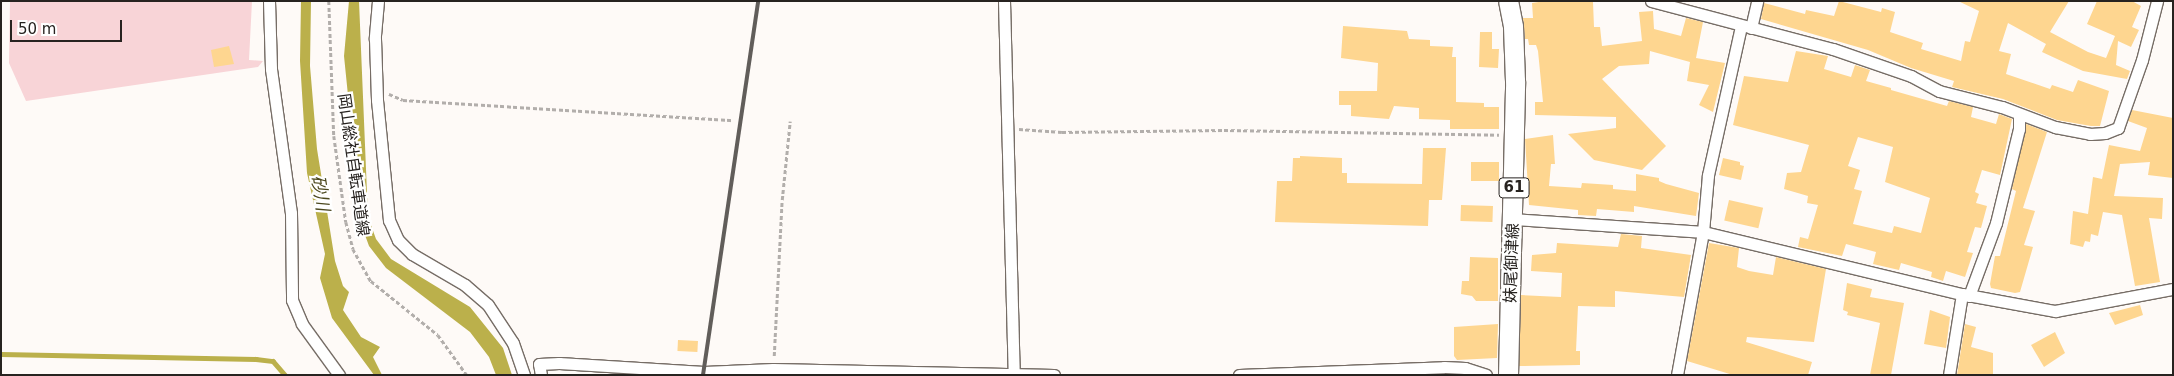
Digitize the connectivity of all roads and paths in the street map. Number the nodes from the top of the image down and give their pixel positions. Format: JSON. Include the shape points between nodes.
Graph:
{"nodes":[{"id":1,"x":270,"y":1,"type":"edge"},
{"id":2,"x":329,"y":1,"type":"edge"},
{"id":3,"x":378,"y":1,"type":"edge"},
{"id":4,"x":1004,"y":1,"type":"edge"},
{"id":5,"x":1508,"y":1,"type":"edge"},
{"id":6,"x":1651,"y":1,"type":"edge"},
{"id":7,"x":1757,"y":1,"type":"edge"},
{"id":8,"x":2157,"y":1,"type":"edge"},
{"id":9,"x":1746,"y":27,"type":"junction"},
{"id":10,"x":387,"y":89,"type":"dead end"},
{"id":11,"x":2019,"y":115,"type":"junction"},
{"id":12,"x":733,"y":120,"type":"dead end"},
{"id":13,"x":790,"y":121,"type":"dead end"},
{"id":14,"x":1005,"y":128,"type":"junction"},
{"id":15,"x":1514,"y":135,"type":"junction"},
{"id":16,"x":1513,"y":219,"type":"junction"},
{"id":17,"x":1702,"y":232,"type":"junction"},
{"id":18,"x":2173,"y":289,"type":"edge"},
{"id":19,"x":1966,"y":295,"type":"junction"},
{"id":20,"x":773,"y":369,"type":"junction"},
{"id":21,"x":1014,"y":374,"type":"edge"},
{"id":22,"x":339,"y":375,"type":"edge"},
{"id":23,"x":467,"y":375,"type":"edge"},
{"id":24,"x":524,"y":375,"type":"edge"},
{"id":25,"x":541,"y":375,"type":"edge"},
{"id":26,"x":1054,"y":375,"type":"edge"},
{"id":27,"x":1239,"y":375,"type":"edge"},
{"id":28,"x":1486,"y":375,"type":"edge"},
{"id":29,"x":1508,"y":375,"type":"edge"},
{"id":30,"x":1677,"y":375,"type":"edge"},
{"id":31,"x":1949,"y":375,"type":"edge"}],
"edges":[{"from":1,"to":22,"type":"street","via":[[270,69],[291,213],[292,300],[302,324]]},
{"from":2,"to":23,"type":"path","name":"岡山総社自転車道線","via":[[334,136],[353,249],[371,281],[438,335]]},
{"from":3,"to":24,"type":"street","via":[[375,39],[377,100],[389,220],[398,240],[412,254],[465,285],[488,305],[509,336]]},
{"from":4,"to":14,"type":"street"},
{"from":5,"to":15,"type":"main road","name":"妹尾御津線","number":"61","via":[[1513,26]]},
{"from":6,"to":9,"type":"street"},
{"from":7,"to":9,"type":"street"},
{"from":8,"to":11,"type":"street","via":[[2142,60],[2118,128],[2105,134],[2080,133]]},
{"from":9,"to":11,"type":"street","via":[[1849,54],[1911,76],[1939,91],[2002,107]]},
{"from":9,"to":17,"type":"street","via":[[1708,175]]},
{"from":10,"to":12,"type":"path","via":[[389,94],[404,100]]},
{"from":11,"to":19,"type":"street","via":[[2019,129],[1996,223]]},
{"from":13,"to":20,"type":"path","via":[[782,200]]},
{"from":14,"to":15,"type":"path","via":[[1062,132],[1224,130]]},
{"from":14,"to":21,"type":"street"},
{"from":15,"to":16,"type":"main road","name":"妹尾御津線","number":"61"},
{"from":16,"to":17,"type":"street"},
{"from":16,"to":29,"type":"main road","name":"妹尾御津線","number":"61"},
{"from":17,"to":19,"type":"street"},
{"from":17,"to":30,"type":"street"},
{"from":18,"to":19,"type":"street","via":[[2055,311]]},
{"from":19,"to":31,"type":"street"},
{"from":20,"to":21,"type":"street"},
{"from":20,"to":25,"type":"street","via":[[704,372],[560,363],[539,364]]},
{"from":21,"to":26,"type":"street"},
{"from":27,"to":28,"type":"street","via":[[1444,368],[1465,368]]}]}
